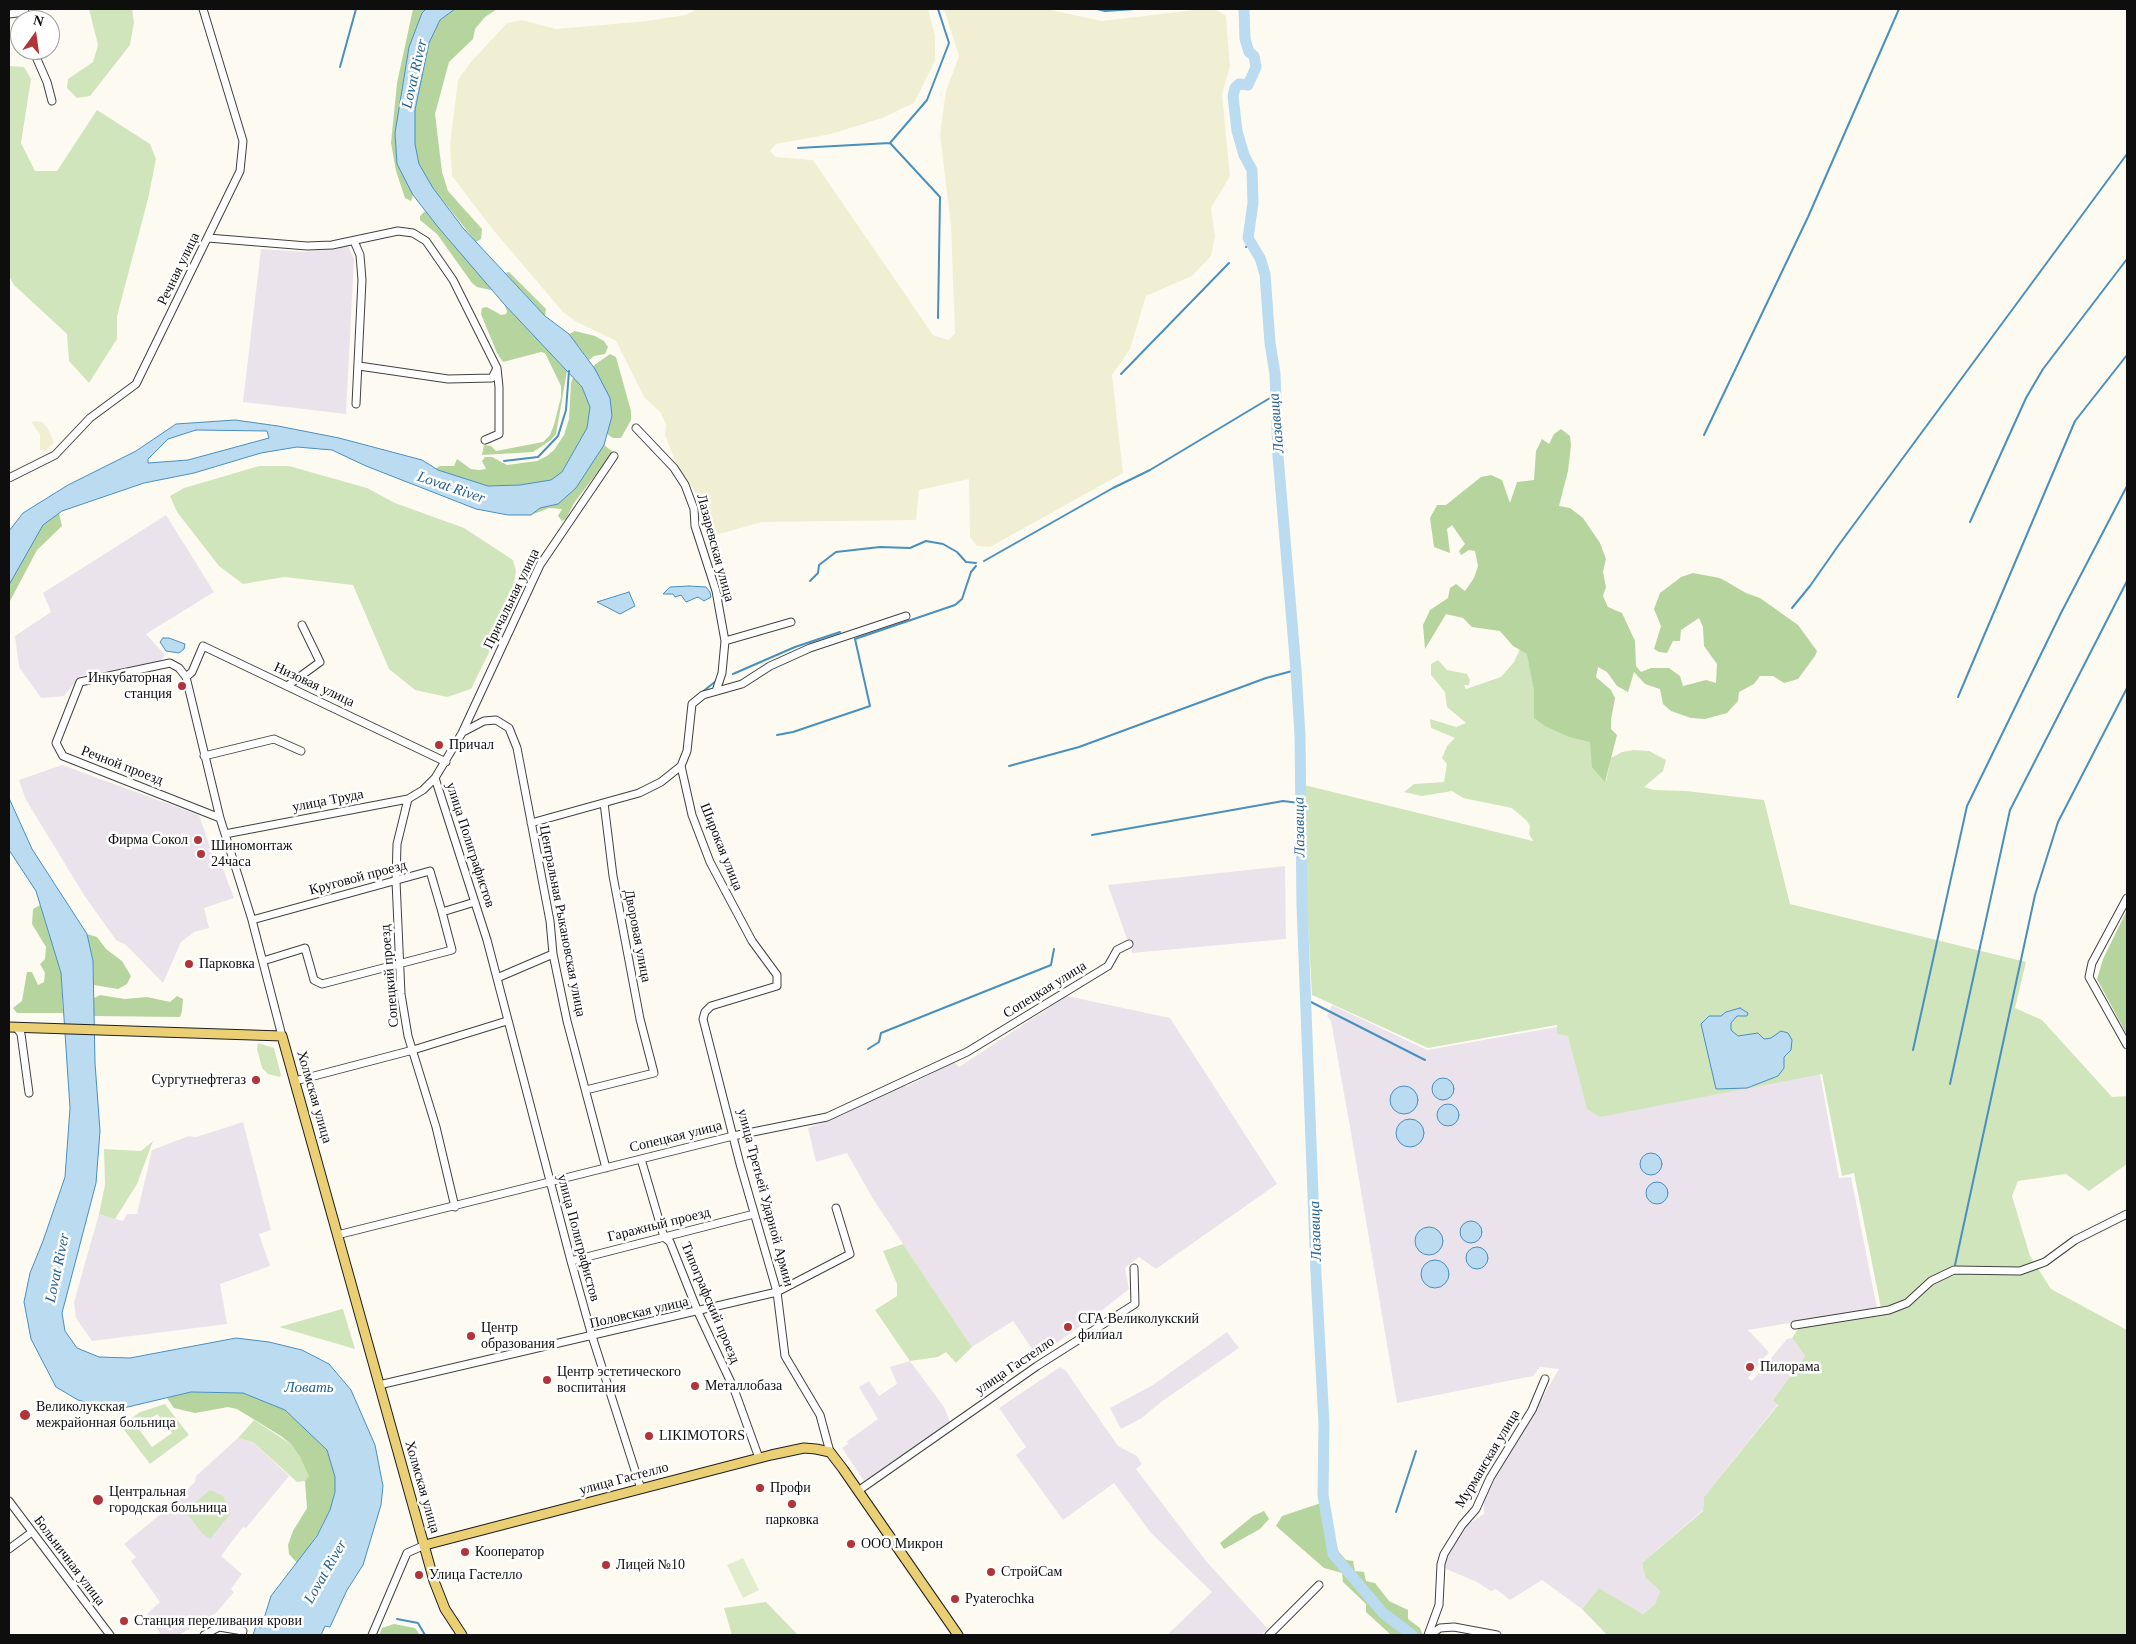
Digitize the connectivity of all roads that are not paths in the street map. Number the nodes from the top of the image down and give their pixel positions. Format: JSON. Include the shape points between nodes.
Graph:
{"nodes":[{"id":1,"x":203,"y":9,"type":"edge"},
{"id":2,"x":37,"y":60,"type":"edge"},
{"id":3,"x":52,"y":101,"type":"dead end"},
{"id":4,"x":208,"y":238,"type":"junction"},
{"id":5,"x":354,"y":241,"type":"junction"},
{"id":6,"x":359,"y":366,"type":"junction"},
{"id":7,"x":497,"y":368,"type":"junction"},
{"id":8,"x":356,"y":404,"type":"dead end"},
{"id":9,"x":636,"y":428,"type":"dead end"},
{"id":10,"x":485,"y":440,"type":"dead end"},
{"id":11,"x":614,"y":456,"type":"dead end"},
{"id":12,"x":9,"y":478,"type":"edge"},
{"id":13,"x":906,"y":616,"type":"dead end"},
{"id":14,"x":791,"y":622,"type":"dead end"},
{"id":15,"x":302,"y":625,"type":"dead end"},
{"id":16,"x":724,"y":641,"type":"junction"},
{"id":17,"x":186,"y":677,"type":"junction"},
{"id":18,"x":287,"y":686,"type":"junction"},
{"id":19,"x":716,"y":691,"type":"junction"},
{"id":20,"x":462,"y":732,"type":"junction"},
{"id":21,"x":301,"y":751,"type":"dead end"},
{"id":22,"x":204,"y":756,"type":"junction"},
{"id":23,"x":446,"y":762,"type":"junction"},
{"id":24,"x":680,"y":766,"type":"junction"},
{"id":25,"x":433,"y":780,"type":"junction"},
{"id":26,"x":408,"y":799,"type":"junction"},
{"id":27,"x":604,"y":803,"type":"junction"},
{"id":28,"x":220,"y":818,"type":"junction"},
{"id":29,"x":531,"y":823,"type":"junction"},
{"id":30,"x":225,"y":834,"type":"junction"},
{"id":31,"x":396,"y":881,"type":"junction"},
{"id":32,"x":2127,"y":898,"type":"edge"},
{"id":33,"x":476,"y":902,"type":"junction"},
{"id":34,"x":442,"y":912,"type":"junction"},
{"id":35,"x":252,"y":920,"type":"junction"},
{"id":36,"x":1129,"y":944,"type":"dead end"},
{"id":37,"x":553,"y":954,"type":"junction"},
{"id":38,"x":263,"y":961,"type":"junction"},
{"id":39,"x":399,"y":964,"type":"junction"},
{"id":40,"x":497,"y":978,"type":"junction"},
{"id":41,"x":703,"y":1019,"type":"joint"},
{"id":42,"x":507,"y":1021,"type":"junction"},
{"id":43,"x":13,"y":1027,"type":"edge"},
{"id":44,"x":282,"y":1036,"type":"junction"},
{"id":45,"x":2127,"y":1045,"type":"edge"},
{"id":46,"x":412,"y":1050,"type":"junction"},
{"id":47,"x":296,"y":1081,"type":"junction"},
{"id":48,"x":586,"y":1090,"type":"junction"},
{"id":49,"x":29,"y":1093,"type":"dead end"},
{"id":50,"x":732,"y":1136,"type":"junction"},
{"id":51,"x":641,"y":1159,"type":"junction"},
{"id":52,"x":606,"y":1168,"type":"junction"},
{"id":53,"x":549,"y":1182,"type":"junction"},
{"id":54,"x":455,"y":1206,"type":"junction"},
{"id":55,"x":836,"y":1208,"type":"dead end"},
{"id":56,"x":754,"y":1214,"type":"junction"},
{"id":57,"x":2127,"y":1214,"type":"edge"},
{"id":58,"x":337,"y":1235,"type":"junction"},
{"id":59,"x":664,"y":1237,"type":"junction"},
{"id":60,"x":571,"y":1261,"type":"junction"},
{"id":61,"x":1134,"y":1268,"type":"dead end"},
{"id":62,"x":777,"y":1292,"type":"junction"},
{"id":63,"x":698,"y":1312,"type":"junction"},
{"id":64,"x":1795,"y":1325,"type":"dead end"},
{"id":65,"x":592,"y":1336,"type":"junction"},
{"id":66,"x":1545,"y":1379,"type":"dead end"},
{"id":67,"x":378,"y":1385,"type":"junction"},
{"id":68,"x":830,"y":1452,"type":"junction"},
{"id":69,"x":759,"y":1458,"type":"junction"},
{"id":70,"x":641,"y":1488,"type":"junction"},
{"id":71,"x":858,"y":1491,"type":"junction"},
{"id":72,"x":9,"y":1501,"type":"edge"},
{"id":73,"x":32,"y":1532,"type":"junction"},
{"id":74,"x":425,"y":1545,"type":"junction"},
{"id":75,"x":9,"y":1549,"type":"edge"},
{"id":76,"x":1319,"y":1585,"type":"dead end"},
{"id":77,"x":243,"y":1633,"type":"edge"},
{"id":78,"x":110,"y":1635,"type":"edge"},
{"id":79,"x":204,"y":1635,"type":"edge"},
{"id":80,"x":372,"y":1635,"type":"edge"},
{"id":81,"x":462,"y":1635,"type":"edge"},
{"id":82,"x":958,"y":1635,"type":"edge"},
{"id":83,"x":1269,"y":1635,"type":"edge"},
{"id":84,"x":1429,"y":1635,"type":"edge"},
{"id":85,"x":1497,"y":1635,"type":"edge"}],
"edges":[{"from":1,"to":4,"type":"street","name":"Речная улица","via":[[243,141],[240,171]]},
{"from":2,"to":3,"type":"street"},
{"from":4,"to":5,"type":"street","via":[[307,246]]},
{"from":4,"to":12,"type":"street","name":"Речная улица","via":[[136,384],[90,418],[55,455]]},
{"from":5,"to":6,"type":"street","via":[[360,255],[362,280]]},
{"from":5,"to":7,"type":"street","via":[[398,231],[413,232],[426,241],[453,280]]},
{"from":6,"to":7,"type":"street","via":[[448,380],[492,378]]},
{"from":6,"to":8,"type":"street"},
{"from":7,"to":10,"type":"street","via":[[499,434]]},
{"from":9,"to":16,"type":"street","name":"Лазаревская улица","via":[[661,453],[685,485],[716,591]]},
{"from":11,"to":20,"type":"street","name":"Причальная улица","via":[[540,565]]},
{"from":13,"to":19,"type":"street","via":[[810,648],[770,666],[742,684]]},
{"from":14,"to":16,"type":"street"},
{"from":15,"to":18,"type":"street","via":[[320,662]]},
{"from":16,"to":19,"type":"street","name":"Лазаревская улица","via":[[722,673]]},
{"from":17,"to":18,"type":"street","name":"Низовая улица","via":[[192,672],[203,646]]},
{"from":17,"to":22,"type":"street","name":"Холмская улица"},
{"from":17,"to":28,"type":"street","name":"Речной проезд","via":[[170,663],[80,682],[56,743],[63,756]]},
{"from":18,"to":23,"type":"street","name":"Низовая улица"},
{"from":19,"to":24,"type":"street","via":[[703,695],[692,704],[687,751]]},
{"from":20,"to":23,"type":"street","name":"Причальная улица"},
{"from":20,"to":29,"type":"street","name":"Центральная Рыкановская улица","via":[[484,721],[496,720],[509,728],[518,748]]},
{"from":21,"to":22,"type":"street","via":[[274,739]]},
{"from":22,"to":28,"type":"street","name":"Холмская улица"},
{"from":23,"to":25,"type":"street","name":"Причальная улица"},
{"from":24,"to":27,"type":"street","via":[[661,782],[640,793]]},
{"from":24,"to":41,"type":"street","name":"Широкая улица","via":[[692,814],[710,862],[752,940],[777,974],[777,986],[711,1006]]},
{"from":25,"to":26,"type":"street","name":"улица Труда"},
{"from":25,"to":33,"type":"street","name":"улица Полиграфистов"},
{"from":26,"to":30,"type":"street","name":"улица Труда"},
{"from":26,"to":31,"type":"street","name":"Сопецкий проезд","via":[[397,844]]},
{"from":27,"to":29,"type":"street"},
{"from":27,"to":48,"type":"street","name":"Дворовая улица","via":[[616,895],[654,1073]]},
{"from":28,"to":30,"type":"street","name":"Холмская улица"},
{"from":29,"to":37,"type":"street","name":"Центральная Рыкановская улица","via":[[550,921]]},
{"from":30,"to":35,"type":"street","name":"Холмская улица"},
{"from":31,"to":34,"type":"street","name":"Круговой проезд","via":[[430,871]]},
{"from":31,"to":35,"type":"street","name":"Круговой проезд"},
{"from":31,"to":39,"type":"street","name":"Сопецкий проезд"},
{"from":32,"to":45,"type":"street","via":[[2092,963],[2089,977]]},
{"from":33,"to":34,"type":"street"},
{"from":33,"to":40,"type":"street","name":"улица Полиграфистов"},
{"from":34,"to":39,"type":"street","name":"Круговой проезд","via":[[452,950]]},
{"from":35,"to":38,"type":"street","name":"Холмская улица"},
{"from":36,"to":50,"type":"street","name":"Сопецкая улица","via":[[1117,950],[1108,966],[966,1052],[925,1073],[827,1117]]},
{"from":37,"to":40,"type":"street"},
{"from":37,"to":48,"type":"street","name":"Центральная Рыкановская улица"},
{"from":38,"to":39,"type":"street","name":"Круговой проезд","via":[[305,948],[314,980],[322,984]]},
{"from":38,"to":44,"type":"street","name":"Холмская улица"},
{"from":39,"to":46,"type":"street","name":"Сопецкий проезд","via":[[401,994]]},
{"from":40,"to":42,"type":"street","name":"улица Полиграфистов"},
{"from":41,"to":50,"type":"street","name":"улица Третьей Ударной Армии"},
{"from":42,"to":46,"type":"street"},
{"from":42,"to":53,"type":"street","name":"улица Полиграфистов"},
{"from":43,"to":44,"type":"main road"},
{"from":43,"to":49,"type":"street","via":[[21,1034]]},
{"from":44,"to":47,"type":"main road","name":"Холмская улица"},
{"from":46,"to":47,"type":"street"},
{"from":46,"to":54,"type":"street","name":"Сопецкий проезд","via":[[436,1127]]},
{"from":47,"to":58,"type":"main road","name":"Холмская улица"},
{"from":48,"to":52,"type":"street","name":"Центральная Рыкановская улица"},
{"from":50,"to":51,"type":"street","name":"Сопецкая улица"},
{"from":50,"to":56,"type":"street","name":"улица Третьей Ударной Армии"},
{"from":51,"to":52,"type":"street","name":"Сопецкая улица"},
{"from":51,"to":59,"type":"street","name":"Типографский проезд"},
{"from":52,"to":53,"type":"street","name":"Сопецкая улица"},
{"from":53,"to":54,"type":"street","name":"Сопецкая улица"},
{"from":53,"to":60,"type":"street","name":"улица Полиграфистов"},
{"from":54,"to":58,"type":"street","name":"Сопецкая улица"},
{"from":55,"to":62,"type":"street","name":"Половская улица","via":[[850,1254]]},
{"from":56,"to":59,"type":"street","name":"Гаражный проезд"},
{"from":56,"to":62,"type":"street","name":"улица Третьей Ударной Армии"},
{"from":57,"to":64,"type":"street","via":[[2076,1240],[2044,1262],[2020,1271],[1954,1270],[1931,1281],[1907,1303]]},
{"from":58,"to":67,"type":"main road","name":"Холмская улица"},
{"from":59,"to":60,"type":"street","name":"Гаражный проезд"},
{"from":59,"to":63,"type":"street","name":"Типографский проезд","via":[[670,1242]]},
{"from":60,"to":65,"type":"street","name":"улица Полиграфистов"},
{"from":61,"to":71,"type":"street","name":"улица Гастелло","via":[[1135,1304],[1037,1366]]},
{"from":62,"to":63,"type":"street","name":"Половская улица"},
{"from":62,"to":68,"type":"street","name":"улица Третьей Ударной Армии","via":[[785,1356],[820,1415]]},
{"from":63,"to":65,"type":"street","name":"Половская улица"},
{"from":63,"to":69,"type":"street","name":"Типографский проезд","via":[[734,1389]]},
{"from":65,"to":67,"type":"street","name":"Половская улица"},
{"from":65,"to":70,"type":"street","name":"улица Полиграфистов"},
{"from":66,"to":84,"type":"street","name":"Мурманская улица","via":[[1532,1410],[1490,1478],[1476,1509],[1444,1554],[1439,1605]]},
{"from":67,"to":74,"type":"main road","name":"Холмская улица"},
{"from":68,"to":69,"type":"main road","name":"улица Гастелло","via":[[804,1448]]},
{"from":68,"to":71,"type":"main road","name":"улица Третьей Ударной Армии"},
{"from":69,"to":70,"type":"main road","name":"улица Гастелло"},
{"from":70,"to":74,"type":"main road","name":"улица Гастелло"},
{"from":71,"to":82,"type":"main road","name":"улица Третьей Ударной Армии"},
{"from":72,"to":73,"type":"street","name":"Больничная улица"},
{"from":73,"to":75,"type":"street"},
{"from":73,"to":78,"type":"street","name":"Больничная улица"},
{"from":74,"to":80,"type":"street","via":[[407,1553]]},
{"from":74,"to":81,"type":"main road","name":"Холмская улица","via":[[445,1609]]},
{"from":76,"to":83,"type":"street"},
{"from":77,"to":79,"type":"street","via":[[219,1627]]},
{"from":84,"to":85,"type":"street","via":[[1440,1628],[1454,1627]]}]}
